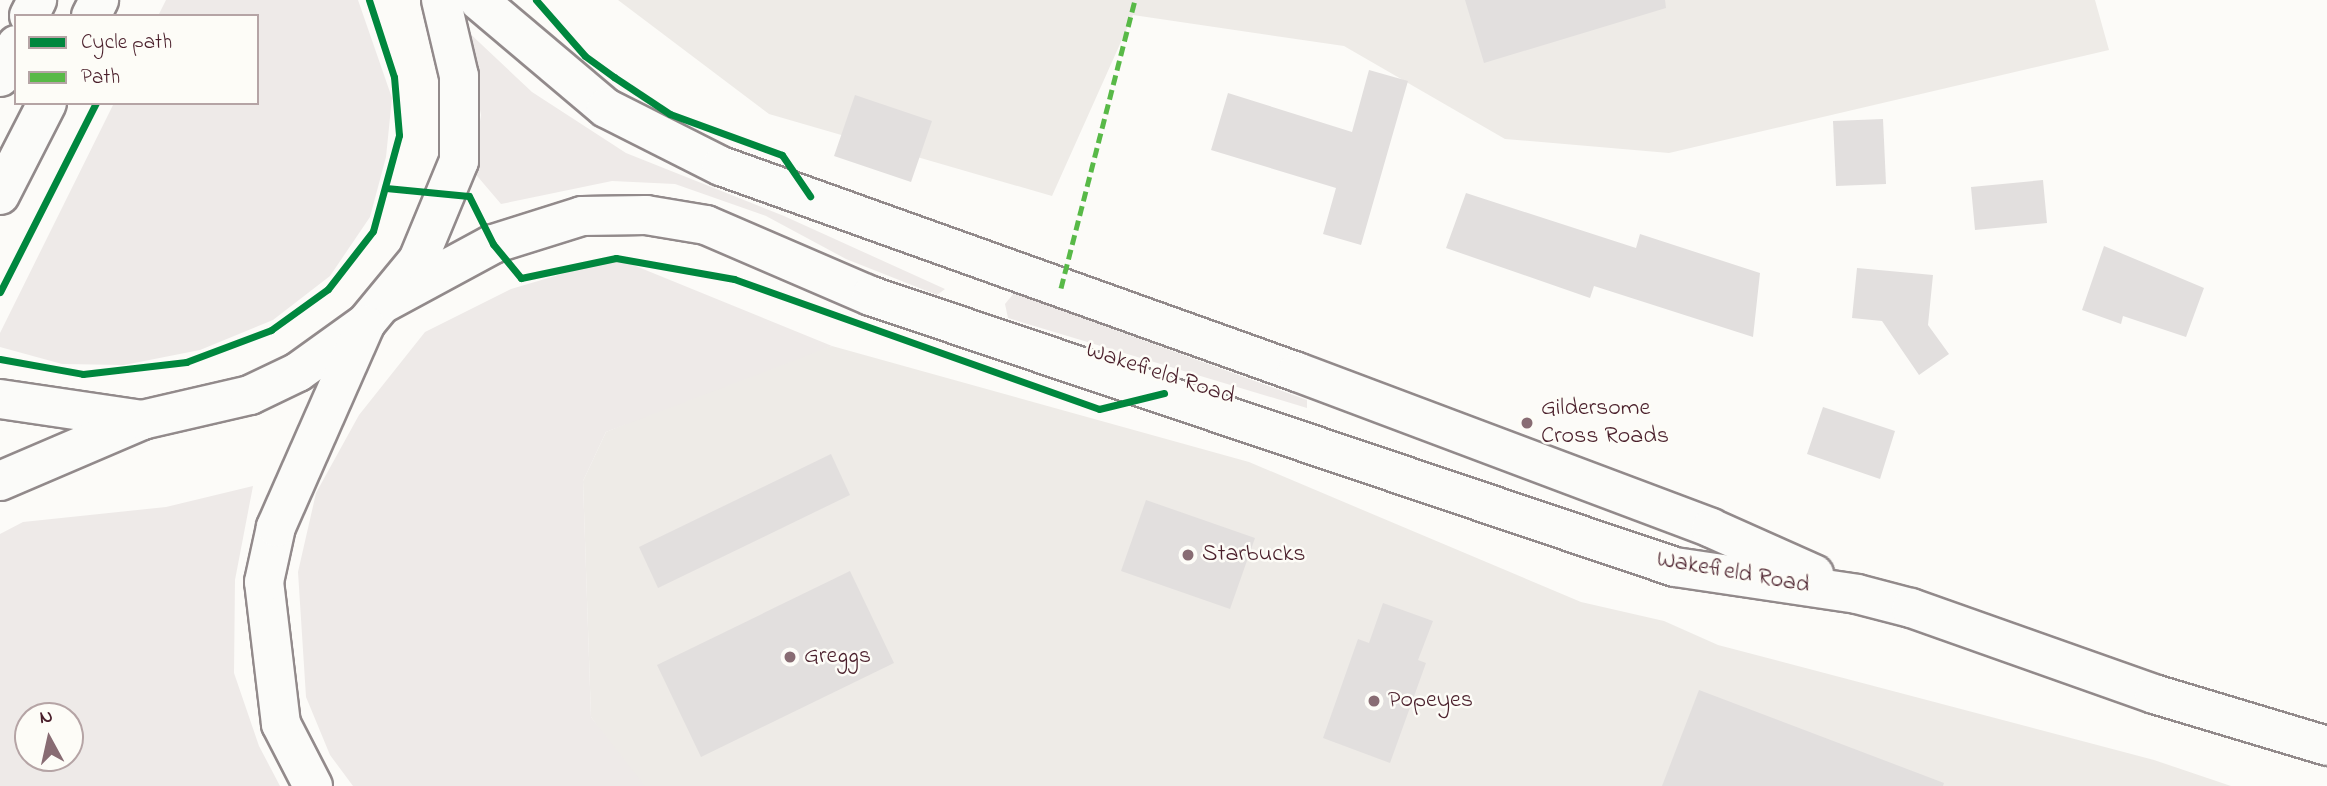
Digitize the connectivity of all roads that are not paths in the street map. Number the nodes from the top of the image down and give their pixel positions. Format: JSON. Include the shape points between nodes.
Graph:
{"nodes":[{"id":1,"x":441,"y":0,"type":"edge"},
{"id":2,"x":478,"y":0,"type":"edge"},
{"id":3,"x":14,"y":49,"type":"edge"},
{"id":4,"x":0,"y":77,"type":"edge"},
{"id":5,"x":46,"y":105,"type":"edge"},
{"id":6,"x":0,"y":195,"type":"edge"},
{"id":7,"x":375,"y":313,"type":"junction"},
{"id":8,"x":0,"y":399,"type":"edge"},
{"id":9,"x":142,"y":420,"type":"junction"},
{"id":10,"x":0,"y":481,"type":"edge"},
{"id":11,"x":1586,"y":481,"type":"junction"},
{"id":12,"x":1569,"y":531,"type":"junction"},
{"id":13,"x":1857,"y":594,"type":"junction"},
{"id":14,"x":2327,"y":746,"type":"edge"},
{"id":15,"x":313,"y":786,"type":"edge"}],
"edges":[{"from":1,"to":7,"type":"main road","via":[[458,76],[459,161],[418,260]]},
{"from":2,"to":11,"type":"main road","name":"Wakefield Road","via":[[606,108],[721,166]]},
{"from":3,"to":4,"type":"main road"},
{"from":5,"to":6,"type":"main road"},
{"from":7,"to":9,"type":"main road","via":[[298,372],[250,395]]},
{"from":7,"to":12,"type":"main road","name":"Wakefield Road","via":[[493,244],[582,216],[646,215],[694,223],[871,296]]},
{"from":7,"to":15,"type":"main road","via":[[276,527],[264,582],[281,724]]},
{"from":8,"to":9,"type":"main road"},
{"from":9,"to":10,"type":"main road"},
{"from":11,"to":12,"type":"main road"},
{"from":11,"to":13,"type":"main road","name":"Wakefield Road","via":[[1711,528]]},
{"from":12,"to":13,"type":"main road","name":"Wakefield Road","via":[[1675,567]]},
{"from":13,"to":14,"type":"main road","name":"Wakefield Road"}]}
